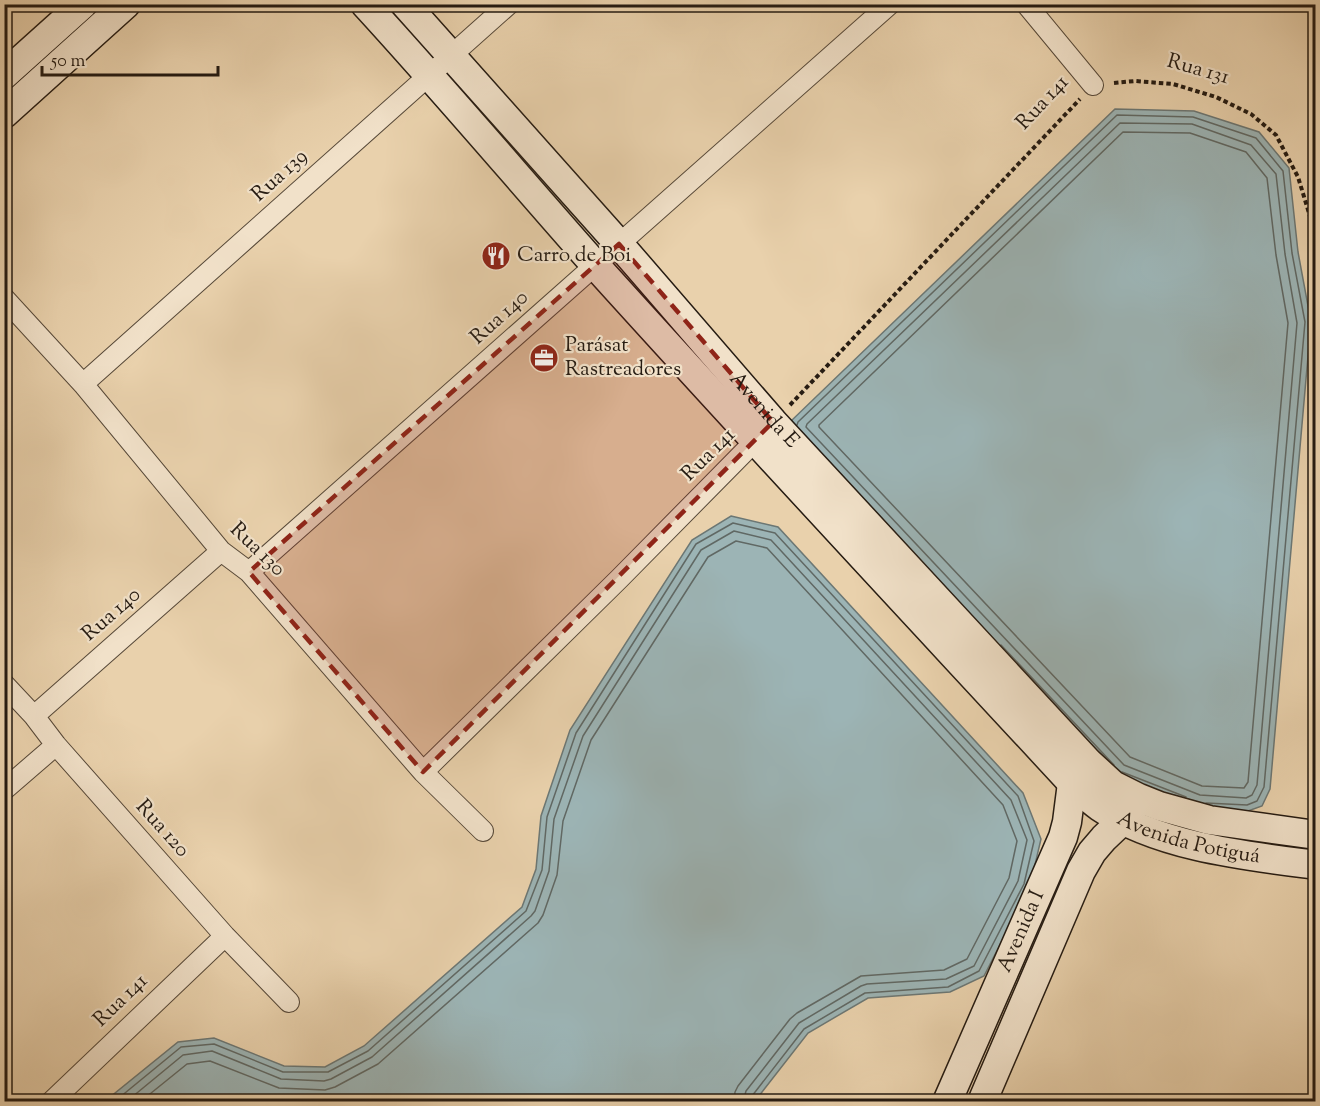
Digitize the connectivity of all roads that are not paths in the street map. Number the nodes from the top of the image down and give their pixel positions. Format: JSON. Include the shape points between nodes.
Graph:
{"nodes":[{"id":1,"x":83,"y":4,"type":"edge"},
{"id":2,"x":126,"y":4,"type":"edge"},
{"id":3,"x":365,"y":4,"type":"edge"},
{"id":4,"x":405,"y":4,"type":"edge"},
{"id":5,"x":510,"y":4,"type":"edge"},
{"id":6,"x":890,"y":4,"type":"edge"},
{"id":7,"x":1026,"y":4,"type":"edge"},
{"id":8,"x":452,"y":56,"type":"junction"},
{"id":9,"x":4,"y":75,"type":"edge"},
{"id":10,"x":430,"y":75,"type":"junction"},
{"id":11,"x":1093,"y":85,"type":"road end"},
{"id":12,"x":4,"y":114,"type":"edge"},
{"id":13,"x":619,"y":244,"type":"junction"},
{"id":14,"x":596,"y":265,"type":"junction"},
{"id":15,"x":4,"y":298,"type":"edge"},
{"id":16,"x":83,"y":384,"type":"junction"},
{"id":17,"x":765,"y":432,"type":"junction"},
{"id":18,"x":221,"y":551,"type":"junction"},
{"id":19,"x":249,"y":572,"type":"junction"},
{"id":20,"x":4,"y":684,"type":"edge"},
{"id":21,"x":34,"y":716,"type":"junction"},
{"id":22,"x":56,"y":745,"type":"junction"},
{"id":23,"x":423,"y":772,"type":"junction"},
{"id":24,"x":1080,"y":772,"type":"junction"},
{"id":25,"x":4,"y":790,"type":"edge"},
{"id":26,"x":1131,"y":809,"type":"junction"},
{"id":27,"x":483,"y":831,"type":"dead end"},
{"id":28,"x":1316,"y":835,"type":"edge"},
{"id":29,"x":1316,"y":865,"type":"edge"},
{"id":30,"x":225,"y":936,"type":"junction"},
{"id":31,"x":289,"y":1002,"type":"dead end"},
{"id":32,"x":51,"y":1101,"type":"edge"},
{"id":33,"x":947,"y":1101,"type":"edge"},
{"id":34,"x":982,"y":1101,"type":"edge"}],
"edges":[{"from":1,"to":9,"type":"main road"},
{"from":2,"to":12,"type":"main road"},
{"from":3,"to":10,"type":"main road","name":"Avenida E"},
{"from":4,"to":8,"type":"main road","name":"Avenida E"},
{"from":5,"to":8,"type":"street","name":"Rua 139"},
{"from":6,"to":13,"type":"street","name":"Rua 140"},
{"from":7,"to":11,"type":"street"},
{"from":8,"to":10,"type":"street","name":"Rua 139"},
{"from":8,"to":13,"type":"main road","name":"Avenida E"},
{"from":10,"to":14,"type":"main road","name":"Avenida E"},
{"from":10,"to":16,"type":"street","name":"Rua 139"},
{"from":13,"to":14,"type":"street","name":"Rua 140"},
{"from":13,"to":17,"type":"main road","name":"Avenida E"},
{"from":14,"to":17,"type":"main road","name":"Avenida E"},
{"from":14,"to":19,"type":"street","name":"Rua 140"},
{"from":15,"to":16,"type":"street","name":"Rua 130"},
{"from":16,"to":18,"type":"street","name":"Rua 130"},
{"from":17,"to":23,"type":"street","name":"Rua 141"},
{"from":17,"to":24,"type":"main road","name":"Avenida E"},
{"from":18,"to":19,"type":"street","name":"Rua 130"},
{"from":18,"to":21,"type":"street","name":"Rua 140"},
{"from":19,"to":23,"type":"street","name":"Rua 130"},
{"from":20,"to":21,"type":"street","name":"Rua 120"},
{"from":21,"to":22,"type":"street","name":"Rua 120"},
{"from":22,"to":25,"type":"street"},
{"from":22,"to":30,"type":"street","name":"Rua 120"},
{"from":23,"to":27,"type":"street","name":"Rua 130"},
{"from":24,"to":26,"type":"main road","name":"Avenida Potiguá","via":[[1100,807]]},
{"from":24,"to":33,"type":"main road","name":"Avenida I","via":[[1063,837]]},
{"from":26,"to":28,"type":"main road","name":"Avenida Potiguá","via":[[1159,806],[1209,820]]},
{"from":26,"to":29,"type":"main road","name":"Avenida Potiguá","via":[[1155,834],[1204,848]]},
{"from":26,"to":34,"type":"main road","name":"Avenida I","via":[[1092,852],[1081,871]]},
{"from":30,"to":31,"type":"street","name":"Rua 120"},
{"from":30,"to":32,"type":"street","name":"Rua 141"}]}
